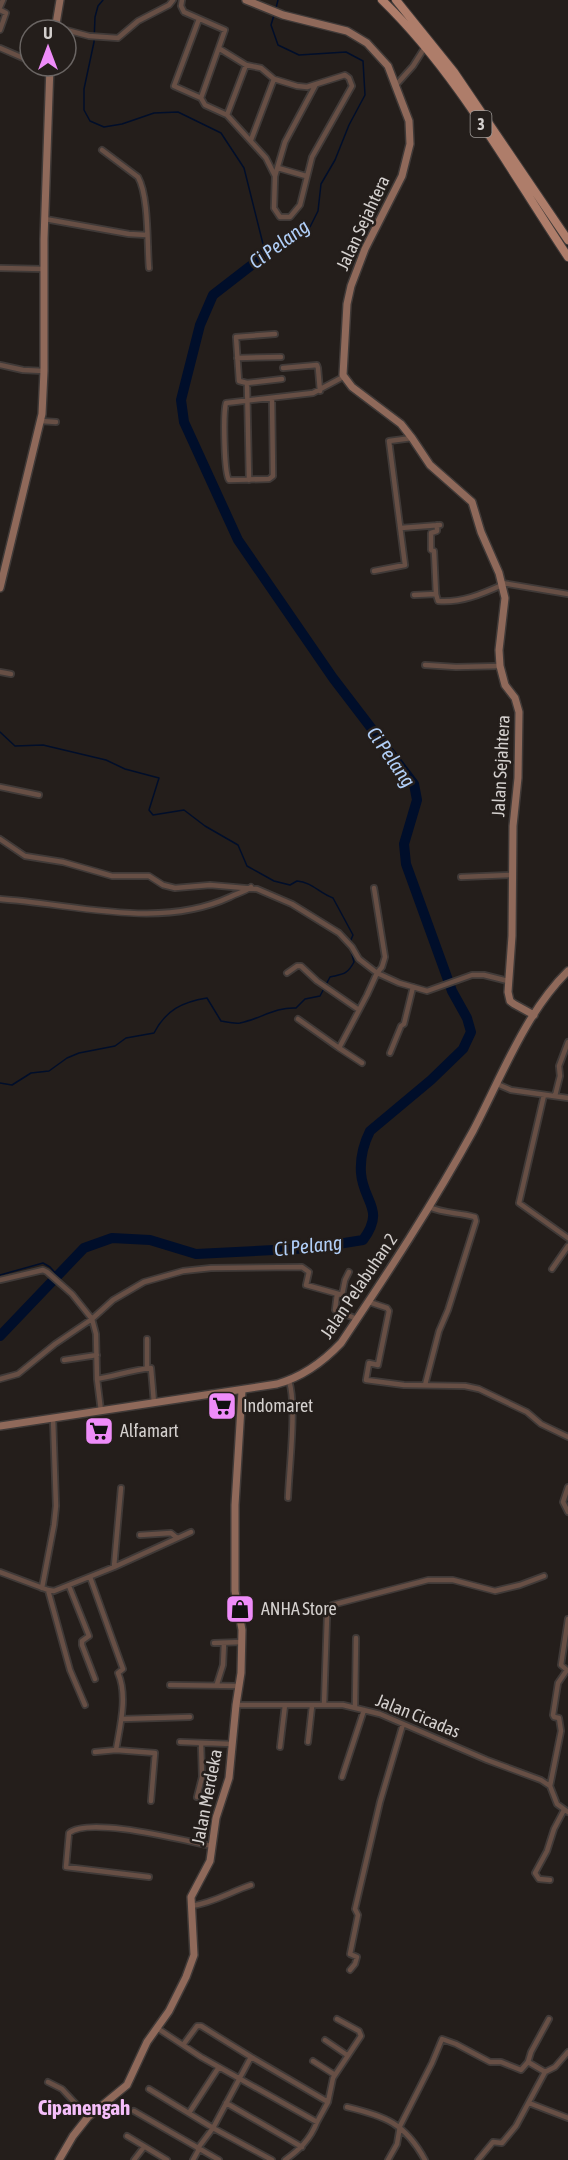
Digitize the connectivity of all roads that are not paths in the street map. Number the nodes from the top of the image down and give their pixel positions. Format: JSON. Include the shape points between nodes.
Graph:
{"nodes":[{"id":1,"x":3,"y":0,"type":"edge"},
{"id":2,"x":60,"y":0,"type":"edge"},
{"id":3,"x":173,"y":0,"type":"edge"},
{"id":4,"x":182,"y":0,"type":"edge"},
{"id":5,"x":246,"y":0,"type":"edge"},
{"id":6,"x":382,"y":0,"type":"edge"},
{"id":7,"x":396,"y":0,"type":"edge"},
{"id":8,"x":0,"y":8,"type":"edge"},
{"id":9,"x":57,"y":18,"type":"edge"},
{"id":10,"x":199,"y":19,"type":"junction"},
{"id":11,"x":0,"y":30,"type":"edge"},
{"id":12,"x":78,"y":33,"type":"edge"},
{"id":13,"x":425,"y":47,"type":"junction"},
{"id":14,"x":0,"y":48,"type":"edge"},
{"id":15,"x":220,"y":49,"type":"junction"},
{"id":16,"x":18,"y":56,"type":"edge"},
{"id":17,"x":246,"y":65,"type":"junction"},
{"id":18,"x":451,"y":74,"type":"junction"},
{"id":19,"x":50,"y":78,"type":"edge"},
{"id":20,"x":274,"y":79,"type":"junction"},
{"id":21,"x":315,"y":85,"type":"junction"},
{"id":22,"x":396,"y":85,"type":"junction"},
{"id":23,"x":201,"y":98,"type":"junction"},
{"id":24,"x":227,"y":115,"type":"junction"},
{"id":25,"x":251,"y":140,"type":"junction"},
{"id":26,"x":102,"y":150,"type":"dead end"},
{"id":27,"x":278,"y":168,"type":"junction"},
{"id":28,"x":275,"y":176,"type":"junction"},
{"id":29,"x":306,"y":176,"type":"junction"},
{"id":30,"x":45,"y":219,"type":"junction"},
{"id":31,"x":147,"y":235,"type":"junction"},
{"id":32,"x":568,"y":240,"type":"edge"},
{"id":33,"x":568,"y":256,"type":"edge"},
{"id":34,"x":0,"y":268,"type":"edge"},
{"id":35,"x":149,"y":268,"type":"dead end"},
{"id":36,"x":44,"y":269,"type":"junction"},
{"id":37,"x":275,"y":334,"type":"dead end"},
{"id":38,"x":280,"y":357,"type":"dead end"},
{"id":39,"x":237,"y":358,"type":"junction"},
{"id":40,"x":0,"y":365,"type":"edge"},
{"id":41,"x":283,"y":368,"type":"dead end"},
{"id":42,"x":44,"y":371,"type":"junction"},
{"id":43,"x":343,"y":377,"type":"junction"},
{"id":44,"x":282,"y":379,"type":"dead end"},
{"id":45,"x":247,"y":383,"type":"junction"},
{"id":46,"x":320,"y":391,"type":"junction"},
{"id":47,"x":272,"y":398,"type":"junction"},
{"id":48,"x":248,"y":400,"type":"junction"},
{"id":49,"x":41,"y":421,"type":"junction"},
{"id":50,"x":56,"y":422,"type":"dead end"},
{"id":51,"x":412,"y":438,"type":"junction"},
{"id":52,"x":249,"y":480,"type":"junction"},
{"id":53,"x":401,"y":528,"type":"junction"},
{"id":54,"x":374,"y":570,"type":"dead end"},
{"id":55,"x":502,"y":584,"type":"junction"},
{"id":56,"x":0,"y":588,"type":"edge"},
{"id":57,"x":436,"y":594,"type":"junction"},
{"id":58,"x":568,"y":594,"type":"edge"},
{"id":59,"x":414,"y":595,"type":"dead end"},
{"id":60,"x":425,"y":665,"type":"dead end"},
{"id":61,"x":500,"y":666,"type":"junction"},
{"id":62,"x":0,"y":672,"type":"edge"},
{"id":63,"x":11,"y":674,"type":"dead end"},
{"id":64,"x":0,"y":787,"type":"edge"},
{"id":65,"x":39,"y":795,"type":"dead end"},
{"id":66,"x":0,"y":839,"type":"edge"},
{"id":67,"x":513,"y":875,"type":"junction"},
{"id":68,"x":461,"y":877,"type":"dead end"},
{"id":69,"x":251,"y":887,"type":"junction"},
{"id":70,"x":374,"y":888,"type":"dead end"},
{"id":71,"x":0,"y":899,"type":"edge"},
{"id":72,"x":568,"y":971,"type":"edge"},
{"id":73,"x":287,"y":973,"type":"dead end"},
{"id":74,"x":377,"y":973,"type":"junction"},
{"id":75,"x":508,"y":981,"type":"junction"},
{"id":76,"x":413,"y":987,"type":"junction"},
{"id":77,"x":359,"y":1010,"type":"junction"},
{"id":78,"x":534,"y":1015,"type":"junction"},
{"id":79,"x":298,"y":1019,"type":"dead end"},
{"id":80,"x":568,"y":1042,"type":"edge"},
{"id":81,"x":339,"y":1048,"type":"junction"},
{"id":82,"x":390,"y":1053,"type":"dead end"},
{"id":83,"x":362,"y":1063,"type":"dead end"},
{"id":84,"x":497,"y":1084,"type":"junction"},
{"id":85,"x":544,"y":1095,"type":"junction"},
{"id":86,"x":555,"y":1096,"type":"junction"},
{"id":87,"x":568,"y":1098,"type":"edge"},
{"id":88,"x":429,"y":1206,"type":"junction"},
{"id":89,"x":568,"y":1238,"type":"edge"},
{"id":90,"x":568,"y":1246,"type":"edge"},
{"id":91,"x":552,"y":1269,"type":"dead end"},
{"id":92,"x":349,"y":1272,"type":"dead end"},
{"id":93,"x":0,"y":1280,"type":"edge"},
{"id":94,"x":338,"y":1294,"type":"junction"},
{"id":95,"x":369,"y":1302,"type":"junction"},
{"id":96,"x":92,"y":1319,"type":"junction"},
{"id":97,"x":357,"y":1319,"type":"junction"},
{"id":98,"x":147,"y":1338,"type":"dead end"},
{"id":99,"x":97,"y":1354,"type":"junction"},
{"id":100,"x":64,"y":1360,"type":"dead end"},
{"id":101,"x":147,"y":1368,"type":"junction"},
{"id":102,"x":0,"y":1379,"type":"edge"},
{"id":103,"x":97,"y":1379,"type":"junction"},
{"id":104,"x":289,"y":1381,"type":"junction"},
{"id":105,"x":425,"y":1385,"type":"junction"},
{"id":106,"x":242,"y":1391,"type":"junction"},
{"id":107,"x":154,"y":1403,"type":"junction"},
{"id":108,"x":101,"y":1411,"type":"junction"},
{"id":109,"x":53,"y":1418,"type":"junction"},
{"id":110,"x":0,"y":1426,"type":"edge"},
{"id":111,"x":568,"y":1437,"type":"edge"},
{"id":112,"x":568,"y":1487,"type":"edge"},
{"id":113,"x":121,"y":1488,"type":"dead end"},
{"id":114,"x":288,"y":1498,"type":"dead end"},
{"id":115,"x":568,"y":1512,"type":"edge"},
{"id":116,"x":191,"y":1532,"type":"dead end"},
{"id":117,"x":141,"y":1535,"type":"dead end"},
{"id":118,"x":177,"y":1538,"type":"junction"},
{"id":119,"x":114,"y":1567,"type":"junction"},
{"id":120,"x":0,"y":1573,"type":"edge"},
{"id":121,"x":544,"y":1576,"type":"dead end"},
{"id":122,"x":90,"y":1577,"type":"junction"},
{"id":123,"x":69,"y":1586,"type":"junction"},
{"id":124,"x":45,"y":1589,"type":"junction"},
{"id":125,"x":568,"y":1619,"type":"edge"},
{"id":126,"x":356,"y":1638,"type":"dead end"},
{"id":127,"x":242,"y":1642,"type":"junction"},
{"id":128,"x":214,"y":1643,"type":"dead end"},
{"id":129,"x":224,"y":1643,"type":"junction"},
{"id":130,"x":95,"y":1679,"type":"dead end"},
{"id":131,"x":217,"y":1684,"type":"junction"},
{"id":132,"x":170,"y":1685,"type":"dead end"},
{"id":133,"x":239,"y":1686,"type":"junction"},
{"id":134,"x":236,"y":1705,"type":"junction"},
{"id":135,"x":285,"y":1705,"type":"junction"},
{"id":136,"x":324,"y":1705,"type":"junction"},
{"id":137,"x":85,"y":1706,"type":"dead end"},
{"id":138,"x":312,"y":1706,"type":"junction"},
{"id":139,"x":355,"y":1707,"type":"junction"},
{"id":140,"x":364,"y":1710,"type":"junction"},
{"id":141,"x":190,"y":1717,"type":"dead end"},
{"id":142,"x":122,"y":1719,"type":"junction"},
{"id":143,"x":403,"y":1724,"type":"junction"},
{"id":144,"x":180,"y":1742,"type":"dead end"},
{"id":145,"x":308,"y":1742,"type":"dead end"},
{"id":146,"x":201,"y":1743,"type":"junction"},
{"id":147,"x":232,"y":1744,"type":"junction"},
{"id":148,"x":280,"y":1747,"type":"dead end"},
{"id":149,"x":116,"y":1750,"type":"junction"},
{"id":150,"x":95,"y":1752,"type":"dead end"},
{"id":151,"x":342,"y":1777,"type":"dead end"},
{"id":152,"x":550,"y":1786,"type":"junction"},
{"id":153,"x":197,"y":1797,"type":"dead end"},
{"id":154,"x":152,"y":1801,"type":"dead end"},
{"id":155,"x":566,"y":1811,"type":"edge"},
{"id":156,"x":212,"y":1846,"type":"junction"},
{"id":157,"x":148,"y":1877,"type":"dead end"},
{"id":158,"x":550,"y":1880,"type":"dead end"},
{"id":159,"x":251,"y":1885,"type":"dead end"},
{"id":160,"x":191,"y":1906,"type":"junction"},
{"id":161,"x":350,"y":1970,"type":"dead end"},
{"id":162,"x":337,"y":2019,"type":"dead end"},
{"id":163,"x":549,"y":2019,"type":"dead end"},
{"id":164,"x":158,"y":2028,"type":"junction"},
{"id":165,"x":325,"y":2040,"type":"dead end"},
{"id":166,"x":183,"y":2045,"type":"junction"},
{"id":167,"x":568,"y":2052,"type":"edge"},
{"id":168,"x":347,"y":2055,"type":"junction"},
{"id":169,"x":251,"y":2057,"type":"junction"},
{"id":170,"x":313,"y":2061,"type":"dead end"},
{"id":171,"x":528,"y":2062,"type":"junction"},
{"id":172,"x":219,"y":2067,"type":"junction"},
{"id":173,"x":545,"y":2072,"type":"junction"},
{"id":174,"x":335,"y":2075,"type":"junction"},
{"id":175,"x":239,"y":2079,"type":"junction"},
{"id":176,"x":48,"y":2082,"type":"dead end"},
{"id":177,"x":149,"y":2089,"type":"dead end"},
{"id":178,"x":328,"y":2102,"type":"junction"},
{"id":179,"x":226,"y":2103,"type":"junction"},
{"id":180,"x":529,"y":2103,"type":"junction"},
{"id":181,"x":347,"y":2107,"type":"dead end"},
{"id":182,"x":134,"y":2111,"type":"dead end"},
{"id":183,"x":189,"y":2113,"type":"junction"},
{"id":184,"x":88,"y":2117,"type":"junction"},
{"id":185,"x":568,"y":2118,"type":"edge"},
{"id":186,"x":317,"y":2122,"type":"junction"},
{"id":187,"x":400,"y":2126,"type":"junction"},
{"id":188,"x":213,"y":2128,"type":"junction"},
{"id":189,"x":127,"y":2136,"type":"dead end"},
{"id":190,"x":144,"y":2147,"type":"junction"},
{"id":191,"x":302,"y":2147,"type":"junction"},
{"id":192,"x":198,"y":2148,"type":"junction"},
{"id":193,"x":59,"y":2160,"type":"edge"},
{"id":194,"x":134,"y":2160,"type":"edge"},
{"id":195,"x":165,"y":2160,"type":"edge"},
{"id":196,"x":193,"y":2160,"type":"edge"},
{"id":197,"x":219,"y":2160,"type":"edge"},
{"id":198,"x":272,"y":2160,"type":"edge"},
{"id":199,"x":285,"y":2160,"type":"edge"},
{"id":200,"x":388,"y":2160,"type":"edge"},
{"id":201,"x":425,"y":2160,"type":"edge"},
{"id":202,"x":478,"y":2160,"type":"edge"}],
"edges":[{"from":1,"to":8,"type":"street"},
{"from":2,"to":9,"type":"street"},
{"from":3,"to":12,"type":"street","via":[[118,38]]},
{"from":4,"to":10,"type":"street","via":[[182,10]]},
{"from":5,"to":22,"type":"street","name":"Jalan Sejahtera","via":[[355,35],[388,66]]},
{"from":6,"to":13,"type":"main road","number":"3"},
{"from":7,"to":18,"type":"main road","number":"3"},
{"from":8,"to":11,"type":"street","via":[[6,13]]},
{"from":10,"to":15,"type":"street","via":[[224,29]]},
{"from":10,"to":23,"type":"street","via":[[174,83],[175,88]]},
{"from":13,"to":18,"type":"main road","number":"3"},
{"from":13,"to":22,"type":"street"},
{"from":14,"to":16,"type":"street"},
{"from":15,"to":17,"type":"street"},
{"from":15,"to":23,"type":"street"},
{"from":17,"to":20,"type":"street","via":[[261,68]]},
{"from":17,"to":24,"type":"street"},
{"from":18,"to":32,"type":"main road","number":"3"},
{"from":18,"to":33,"type":"main road","number":"3"},
{"from":19,"to":30,"type":"street"},
{"from":20,"to":21,"type":"street","via":[[297,86]]},
{"from":20,"to":25,"type":"street"},
{"from":21,"to":27,"type":"street","via":[[285,142]]},
{"from":21,"to":29,"type":"street","via":[[345,75],[352,86],[312,157]]},
{"from":22,"to":43,"type":"street","name":"Jalan Sejahtera","via":[[409,121],[407,161],[351,286]]},
{"from":23,"to":24,"type":"street","via":[[205,105]]},
{"from":24,"to":25,"type":"street"},
{"from":25,"to":28,"type":"street"},
{"from":26,"to":31,"type":"street","via":[[141,182]]},
{"from":27,"to":28,"type":"street"},
{"from":27,"to":29,"type":"street"},
{"from":28,"to":29,"type":"street","via":[[273,208],[280,217],[287,218],[300,205]]},
{"from":30,"to":31,"type":"street"},
{"from":30,"to":36,"type":"street"},
{"from":31,"to":35,"type":"street"},
{"from":34,"to":36,"type":"street"},
{"from":36,"to":42,"type":"street"},
{"from":37,"to":39,"type":"street","via":[[236,337]]},
{"from":38,"to":39,"type":"street"},
{"from":39,"to":45,"type":"street","via":[[239,381]]},
{"from":40,"to":42,"type":"street"},
{"from":41,"to":46,"type":"street","via":[[316,365]]},
{"from":42,"to":49,"type":"street"},
{"from":43,"to":46,"type":"street"},
{"from":43,"to":51,"type":"street","name":"Jalan Sejahtera"},
{"from":44,"to":45,"type":"street"},
{"from":45,"to":48,"type":"street"},
{"from":46,"to":47,"type":"street"},
{"from":47,"to":48,"type":"street"},
{"from":47,"to":52,"type":"street","via":[[273,476]]},
{"from":48,"to":52,"type":"street"},
{"from":48,"to":52,"type":"street","via":[[225,406],[227,479]]},
{"from":49,"to":50,"type":"street"},
{"from":49,"to":56,"type":"street"},
{"from":51,"to":53,"type":"street","via":[[389,441]]},
{"from":51,"to":55,"type":"street","name":"Jalan Sejahtera","via":[[430,465],[472,502]]},
{"from":53,"to":54,"type":"street","via":[[405,565]]},
{"from":53,"to":57,"type":"street","via":[[438,525],[437,531],[430,534]]},
{"from":55,"to":57,"type":"street","via":[[455,601],[438,601]]},
{"from":55,"to":58,"type":"street"},
{"from":55,"to":61,"type":"street","name":"Jalan Sejahtera","via":[[505,598]]},
{"from":57,"to":59,"type":"street"},
{"from":60,"to":61,"type":"street"},
{"from":61,"to":67,"type":"street","name":"Jalan Sejahtera","via":[[519,712]]},
{"from":62,"to":63,"type":"street"},
{"from":64,"to":65,"type":"street"},
{"from":66,"to":69,"type":"street","via":[[25,856],[112,876],[149,876],[175,888]]},
{"from":67,"to":68,"type":"street"},
{"from":67,"to":75,"type":"street","name":"Jalan Sejahtera"},
{"from":69,"to":71,"type":"street","via":[[212,905],[156,912]]},
{"from":69,"to":74,"type":"street","via":[[292,904],[339,933],[359,959]]},
{"from":70,"to":74,"type":"street","via":[[385,957]]},
{"from":72,"to":78,"type":"street","name":"Jalan Pelabuhan 2"},
{"from":73,"to":77,"type":"street","via":[[301,966]]},
{"from":74,"to":76,"type":"street"},
{"from":74,"to":77,"type":"street"},
{"from":75,"to":76,"type":"street","via":[[484,975],[462,977],[427,991]]},
{"from":75,"to":78,"type":"street","name":"Jalan Sejahtera","via":[[510,1001]]},
{"from":76,"to":82,"type":"street","via":[[404,1024]]},
{"from":77,"to":81,"type":"street"},
{"from":78,"to":84,"type":"street","name":"Jalan Pelabuhan 2"},
{"from":79,"to":81,"type":"street"},
{"from":80,"to":86,"type":"street","via":[[559,1066]]},
{"from":81,"to":83,"type":"street"},
{"from":84,"to":85,"type":"street"},
{"from":84,"to":88,"type":"street","name":"Jalan Pelabuhan 2"},
{"from":85,"to":86,"type":"street"},
{"from":85,"to":89,"type":"street","via":[[519,1203]]},
{"from":86,"to":87,"type":"street"},
{"from":88,"to":95,"type":"street","name":"Jalan Pelabuhan 2"},
{"from":88,"to":105,"type":"street","via":[[442,1213],[475,1217],[476,1221]]},
{"from":90,"to":91,"type":"street"},
{"from":92,"to":94,"type":"street","via":[[342,1295]]},
{"from":93,"to":96,"type":"street","via":[[47,1272]]},
{"from":94,"to":96,"type":"street","via":[[306,1285],[309,1272],[302,1267],[202,1269],[144,1282],[113,1300]]},
{"from":94,"to":97,"type":"street","via":[[335,1310]]},
{"from":95,"to":97,"type":"street","name":"Jalan Pelabuhan 2"},
{"from":95,"to":105,"type":"street","via":[[389,1311],[378,1365],[369,1363],[366,1380]]},
{"from":96,"to":99,"type":"street"},
{"from":96,"to":102,"type":"street","via":[[18,1374]]},
{"from":97,"to":104,"type":"street","name":"Jalan Pelabuhan 2","via":[[328,1356]]},
{"from":98,"to":101,"type":"street"},
{"from":99,"to":100,"type":"street"},
{"from":99,"to":103,"type":"street"},
{"from":101,"to":103,"type":"street"},
{"from":101,"to":107,"type":"street","via":[[152,1369]]},
{"from":103,"to":108,"type":"street"},
{"from":104,"to":106,"type":"street","name":"Jalan Pelabuhan 2"},
{"from":104,"to":114,"type":"street","via":[[292,1422]]},
{"from":105,"to":111,"type":"street","via":[[479,1389]]},
{"from":106,"to":107,"type":"street","name":"Jalan Pelabuhan 2"},
{"from":106,"to":127,"type":"street","name":"Jalan Merdeka","via":[[235,1505],[235,1591]]},
{"from":107,"to":108,"type":"street","name":"Jalan Pelabuhan 2"},
{"from":108,"to":109,"type":"street","name":"Jalan Pelabuhan 2"},
{"from":109,"to":110,"type":"street","name":"Jalan Pelabuhan 2"},
{"from":109,"to":124,"type":"street","via":[[56,1506]]},
{"from":112,"to":115,"type":"street","via":[[563,1502]]},
{"from":113,"to":119,"type":"street"},
{"from":116,"to":118,"type":"street"},
{"from":117,"to":118,"type":"street","via":[[171,1533]]},
{"from":118,"to":119,"type":"street"},
{"from":119,"to":122,"type":"street"},
{"from":120,"to":124,"type":"street"},
{"from":121,"to":136,"type":"street","via":[[495,1591],[453,1580],[428,1580],[332,1605],[327,1617]]},
{"from":122,"to":123,"type":"street"},
{"from":122,"to":142,"type":"street","via":[[123,1669],[118,1673],[122,1682]]},
{"from":123,"to":124,"type":"street"},
{"from":123,"to":130,"type":"street","via":[[89,1636],[82,1645]]},
{"from":124,"to":137,"type":"street"},
{"from":125,"to":152,"type":"street","via":[[561,1665],[567,1670],[558,1683],[553,1714],[559,1718],[561,1731]]},
{"from":126,"to":139,"type":"street"},
{"from":127,"to":129,"type":"street"},
{"from":127,"to":133,"type":"street","name":"Jalan Merdeka"},
{"from":128,"to":129,"type":"street"},
{"from":129,"to":131,"type":"street"},
{"from":131,"to":132,"type":"street"},
{"from":131,"to":133,"type":"street"},
{"from":133,"to":134,"type":"street","name":"Jalan Merdeka"},
{"from":134,"to":135,"type":"street","name":"Jalan Cicadas"},
{"from":134,"to":147,"type":"street","name":"Jalan Merdeka"},
{"from":135,"to":138,"type":"street","name":"Jalan Cicadas"},
{"from":135,"to":148,"type":"street"},
{"from":136,"to":138,"type":"street","name":"Jalan Cicadas"},
{"from":136,"to":139,"type":"street","name":"Jalan Cicadas"},
{"from":138,"to":145,"type":"street"},
{"from":139,"to":140,"type":"street","name":"Jalan Cicadas"},
{"from":140,"to":143,"type":"street","name":"Jalan Cicadas"},
{"from":140,"to":151,"type":"street"},
{"from":141,"to":142,"type":"street"},
{"from":142,"to":149,"type":"street"},
{"from":143,"to":152,"type":"street","name":"Jalan Cicadas"},
{"from":143,"to":161,"type":"street","via":[[355,1909],[358,1915],[350,1954],[357,1960]]},
{"from":144,"to":146,"type":"street"},
{"from":146,"to":147,"type":"street"},
{"from":146,"to":153,"type":"street"},
{"from":147,"to":156,"type":"street","name":"Jalan Merdeka","via":[[229,1778]]},
{"from":149,"to":150,"type":"street"},
{"from":149,"to":154,"type":"street","via":[[156,1754]]},
{"from":152,"to":155,"type":"street","via":[[555,1800]]},
{"from":155,"to":158,"type":"street","via":[[535,1873],[539,1879]]},
{"from":156,"to":157,"type":"street","via":[[128,1829],[74,1829],[69,1833],[66,1867]]},
{"from":156,"to":160,"type":"street","name":"Jalan Merdeka","via":[[208,1868],[194,1891]]},
{"from":159,"to":160,"type":"street","via":[[217,1901]]},
{"from":160,"to":164,"type":"street","name":"Jalan Merdeka","via":[[194,1954]]},
{"from":162,"to":168,"type":"street","via":[[361,2034]]},
{"from":163,"to":171,"type":"street"},
{"from":164,"to":166,"type":"street"},
{"from":164,"to":184,"type":"street","name":"Jalan Merdeka","via":[[138,2058],[127,2085]]},
{"from":165,"to":168,"type":"street"},
{"from":166,"to":169,"type":"street","via":[[200,2025]]},
{"from":166,"to":172,"type":"street"},
{"from":167,"to":173,"type":"street"},
{"from":168,"to":174,"type":"street"},
{"from":169,"to":175,"type":"street"},
{"from":169,"to":178,"type":"street"},
{"from":170,"to":174,"type":"street"},
{"from":171,"to":173,"type":"street"},
{"from":171,"to":187,"type":"street","via":[[517,2070],[442,2039]]},
{"from":172,"to":175,"type":"street"},
{"from":172,"to":183,"type":"street"},
{"from":173,"to":180,"type":"street"},
{"from":174,"to":178,"type":"street"},
{"from":175,"to":179,"type":"street"},
{"from":175,"to":186,"type":"street"},
{"from":176,"to":184,"type":"street","via":[[58,2086]]},
{"from":177,"to":183,"type":"street"},
{"from":178,"to":186,"type":"street"},
{"from":179,"to":188,"type":"street"},
{"from":179,"to":191,"type":"street"},
{"from":180,"to":185,"type":"street"},
{"from":180,"to":202,"type":"street","via":[[501,2144],[494,2141]]},
{"from":181,"to":187,"type":"street","via":[[388,2118]]},
{"from":182,"to":192,"type":"street"},
{"from":183,"to":188,"type":"street"},
{"from":184,"to":193,"type":"street","name":"Jalan Merdeka"},
{"from":186,"to":191,"type":"street"},
{"from":187,"to":200,"type":"street","via":[[397,2144]]},
{"from":187,"to":201,"type":"street"},
{"from":188,"to":192,"type":"street"},
{"from":188,"to":198,"type":"street"},
{"from":189,"to":190,"type":"street"},
{"from":190,"to":194,"type":"street"},
{"from":190,"to":195,"type":"street"},
{"from":191,"to":199,"type":"street"},
{"from":192,"to":196,"type":"street"},
{"from":192,"to":197,"type":"street"}]}
